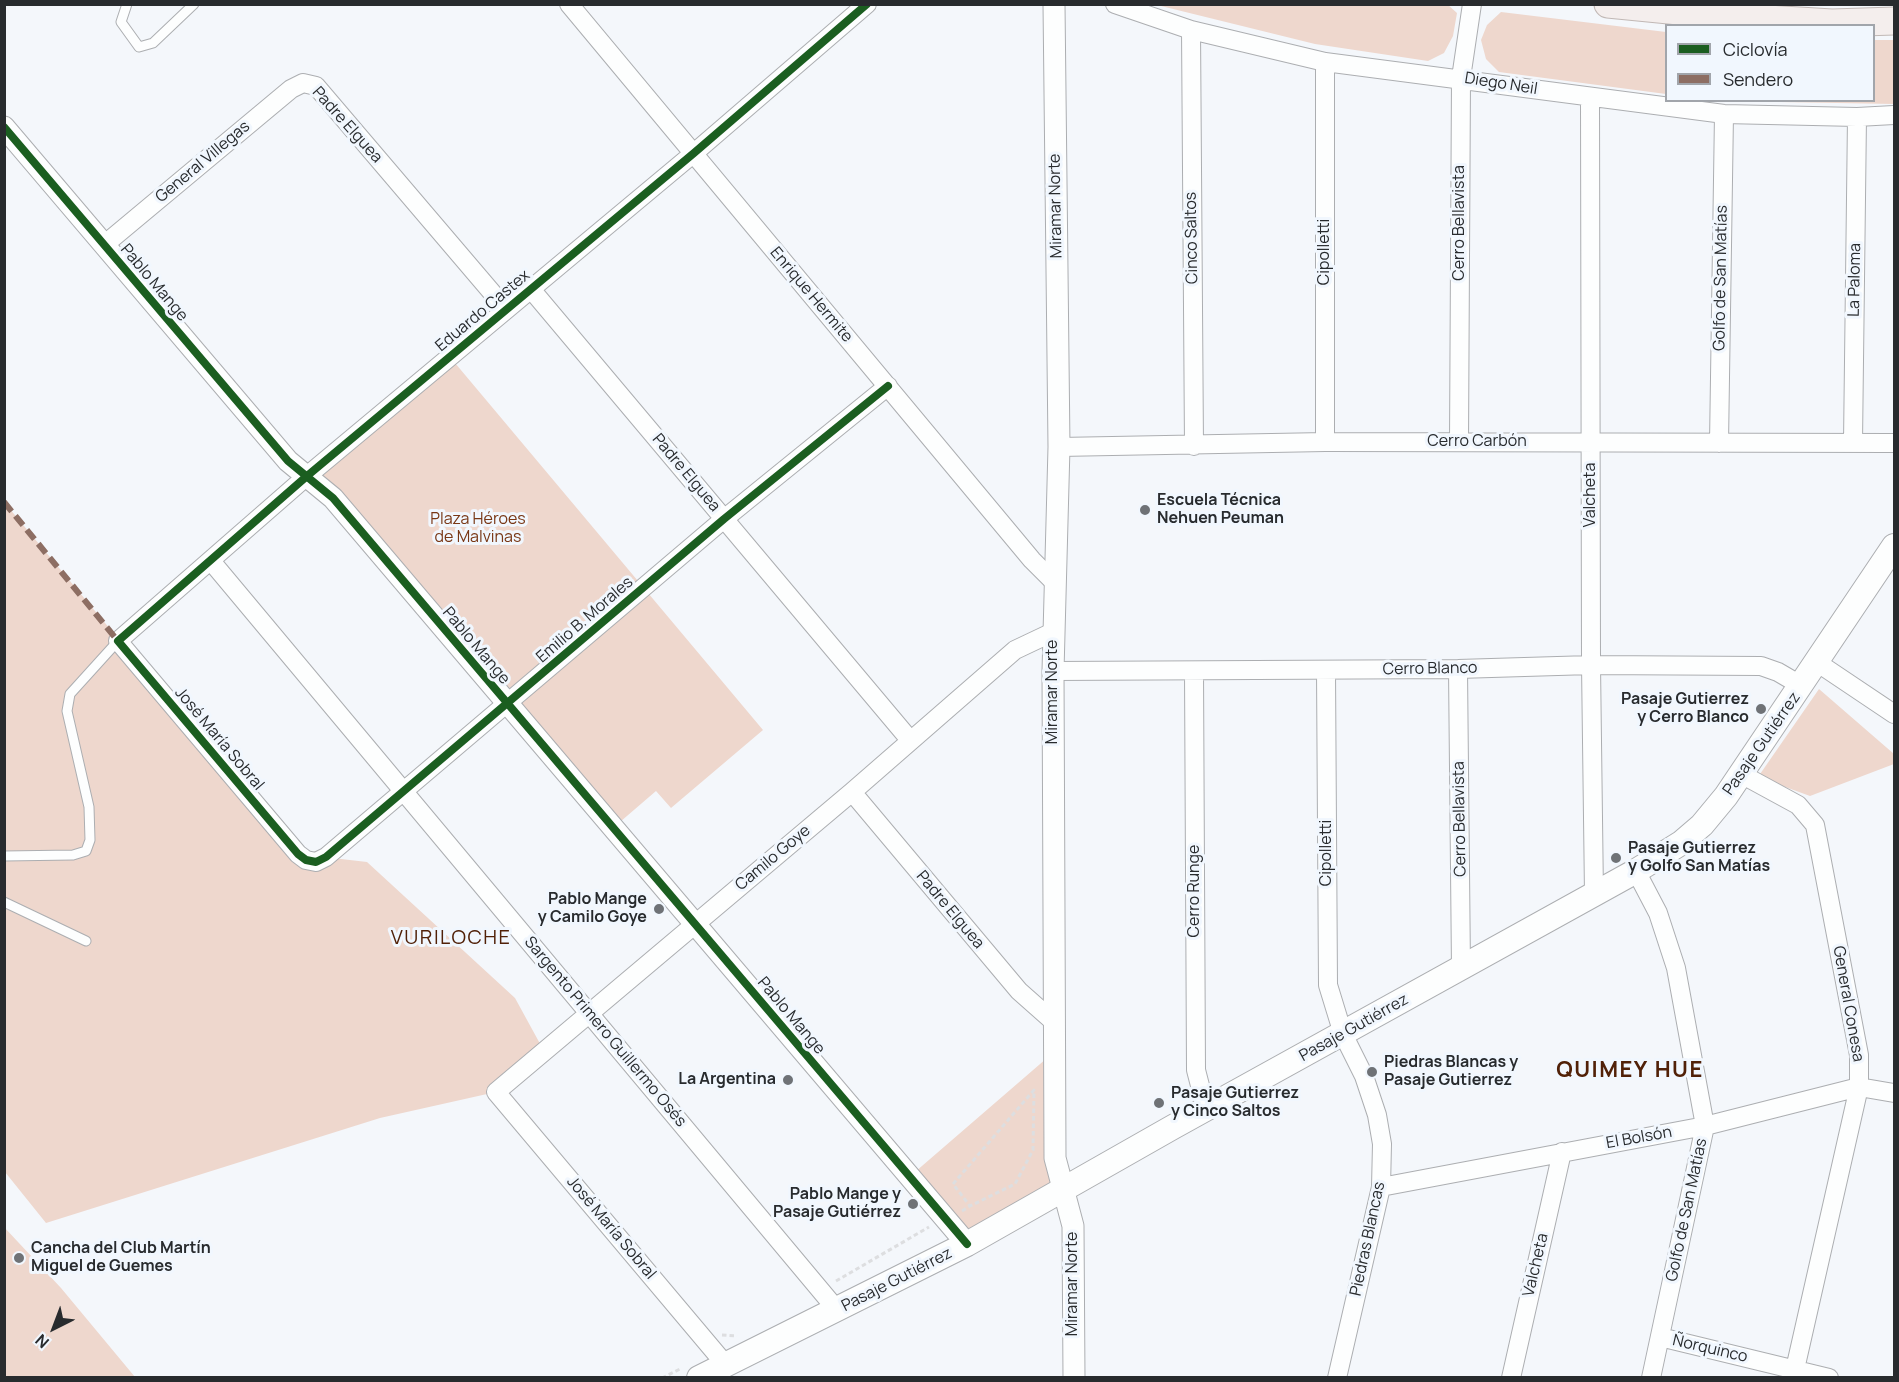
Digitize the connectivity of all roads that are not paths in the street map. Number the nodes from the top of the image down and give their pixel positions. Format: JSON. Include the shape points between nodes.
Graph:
{"nodes":[{"id":1,"x":127,"y":4,"type":"edge"},
{"id":2,"x":194,"y":4,"type":"edge"},
{"id":3,"x":569,"y":4,"type":"edge"},
{"id":4,"x":867,"y":4,"type":"edge"},
{"id":5,"x":1054,"y":4,"type":"edge"},
{"id":6,"x":1115,"y":4,"type":"edge"},
{"id":7,"x":1472,"y":4,"type":"edge"},
{"id":8,"x":1608,"y":4,"type":"edge"},
{"id":9,"x":1894,"y":21,"type":"edge"},
{"id":10,"x":1191,"y":30,"type":"junction"},
{"id":11,"x":1325,"y":62,"type":"junction"},
{"id":12,"x":1461,"y":78,"type":"junction"},
{"id":13,"x":303,"y":83,"type":"joint"},
{"id":14,"x":1590,"y":97,"type":"junction"},
{"id":15,"x":1724,"y":114,"type":"junction"},
{"id":16,"x":1894,"y":115,"type":"edge"},
{"id":17,"x":1857,"y":117,"type":"junction"},
{"id":18,"x":4,"y":127,"type":"edge"},
{"id":19,"x":694,"y":153,"type":"junction"},
{"id":20,"x":104,"y":245,"type":"junction"},
{"id":21,"x":530,"y":288,"type":"junction"},
{"id":22,"x":506,"y":309,"type":"junction"},
{"id":23,"x":888,"y":386,"type":"junction"},
{"id":24,"x":1325,"y":442,"type":"junction"},
{"id":25,"x":1459,"y":442,"type":"junction"},
{"id":26,"x":1853,"y":442,"type":"junction"},
{"id":27,"x":1591,"y":443,"type":"junction"},
{"id":28,"x":1719,"y":443,"type":"junction"},
{"id":29,"x":1894,"y":443,"type":"edge"},
{"id":30,"x":1194,"y":446,"type":"junction"},
{"id":31,"x":1059,"y":447,"type":"junction"},
{"id":32,"x":308,"y":476,"type":"junction"},
{"id":33,"x":724,"y":519,"type":"junction"},
{"id":34,"x":1894,"y":546,"type":"edge"},
{"id":35,"x":211,"y":561,"type":"junction"},
{"id":36,"x":1055,"y":583,"type":"junction"},
{"id":37,"x":1053,"y":632,"type":"junction"},
{"id":38,"x":118,"y":641,"type":"junction"},
{"id":39,"x":1818,"y":663,"type":"junction"},
{"id":40,"x":1591,"y":665,"type":"junction"},
{"id":41,"x":1458,"y":669,"type":"junction"},
{"id":42,"x":1326,"y":670,"type":"junction"},
{"id":43,"x":1053,"y":671,"type":"junction"},
{"id":44,"x":1194,"y":672,"type":"junction"},
{"id":45,"x":1802,"y":686,"type":"junction"},
{"id":46,"x":507,"y":704,"type":"junction"},
{"id":47,"x":1894,"y":714,"type":"edge"},
{"id":48,"x":910,"y":740,"type":"junction"},
{"id":49,"x":1741,"y":774,"type":"junction"},
{"id":50,"x":404,"y":790,"type":"junction"},
{"id":51,"x":852,"y":792,"type":"junction"},
{"id":52,"x":298,"y":854,"type":"joint"},
{"id":53,"x":4,"y":856,"type":"edge"},
{"id":54,"x":1636,"y":871,"type":"junction"},
{"id":55,"x":1594,"y":894,"type":"junction"},
{"id":56,"x":4,"y":902,"type":"edge"},
{"id":57,"x":696,"y":924,"type":"junction"},
{"id":58,"x":86,"y":941,"type":"dead end"},
{"id":59,"x":1461,"y":969,"type":"junction"},
{"id":60,"x":589,"y":1013,"type":"junction"},
{"id":61,"x":1054,"y":1022,"type":"junction"},
{"id":62,"x":1343,"y":1034,"type":"junction"},
{"id":63,"x":1860,"y":1087,"type":"junction"},
{"id":64,"x":496,"y":1092,"type":"joint"},
{"id":65,"x":1894,"y":1094,"type":"edge"},
{"id":66,"x":1206,"y":1109,"type":"junction"},
{"id":67,"x":1705,"y":1126,"type":"junction"},
{"id":68,"x":1562,"y":1152,"type":"junction"},
{"id":69,"x":1381,"y":1187,"type":"junction"},
{"id":70,"x":1064,"y":1188,"type":"junction"},
{"id":71,"x":967,"y":1244,"type":"junction"},
{"id":72,"x":837,"y":1310,"type":"junction"},
{"id":73,"x":1660,"y":1337,"type":"junction"},
{"id":74,"x":725,"y":1364,"type":"junction"},
{"id":75,"x":1794,"y":1373,"type":"edge"},
{"id":76,"x":699,"y":1377,"type":"edge"},
{"id":77,"x":1074,"y":1377,"type":"edge"},
{"id":78,"x":1338,"y":1377,"type":"edge"},
{"id":79,"x":1511,"y":1377,"type":"edge"},
{"id":80,"x":1651,"y":1377,"type":"edge"},
{"id":81,"x":1829,"y":1377,"type":"edge"}],
"edges":[{"from":1,"to":2,"type":"lane","via":[[121,22],[139,47],[153,43]]},
{"from":3,"to":19,"type":"street","name":"Enrique Hermite"},
{"from":4,"to":19,"type":"street","name":"Eduardo Castex"},
{"from":5,"to":31,"type":"street","name":"Miramar Norte"},
{"from":6,"to":10,"type":"street","name":"Diego Neil"},
{"from":7,"to":12,"type":"street","name":"Cerro Bellavista"},
{"from":8,"to":9,"type":"main road","via":[[1832,23]]},
{"from":10,"to":11,"type":"street","name":"Diego Neil"},
{"from":10,"to":30,"type":"street","name":"Cinco Saltos"},
{"from":11,"to":12,"type":"street","name":"Diego Neil"},
{"from":11,"to":24,"type":"street","name":"Cipolletti"},
{"from":12,"to":14,"type":"street","name":"Diego Neil"},
{"from":12,"to":25,"type":"street","name":"Cerro Bellavista"},
{"from":13,"to":20,"type":"street","name":"General Villegas","via":[[282,96]]},
{"from":13,"to":22,"type":"street","name":"Padre Elguea","via":[[316,86]]},
{"from":14,"to":15,"type":"street","name":"Diego Neil"},
{"from":14,"to":27,"type":"street","name":"Valcheta"},
{"from":15,"to":17,"type":"street","name":"Diego Neil"},
{"from":15,"to":28,"type":"street","name":"Golfo de San Matías"},
{"from":16,"to":17,"type":"street","name":"Diego Neil"},
{"from":17,"to":26,"type":"street","name":"La Paloma"},
{"from":18,"to":20,"type":"street","name":"Pablo Mange"},
{"from":19,"to":21,"type":"street","name":"Eduardo Castex"},
{"from":19,"to":23,"type":"street","name":"Enrique Hermite"},
{"from":20,"to":32,"type":"street","name":"Pablo Mange","via":[[288,461]]},
{"from":21,"to":22,"type":"street","name":"Eduardo Castex"},
{"from":21,"to":33,"type":"street","name":"Padre Elguea"},
{"from":22,"to":32,"type":"street","name":"Eduardo Castex"},
{"from":23,"to":33,"type":"street","name":"Emilio B. Morales"},
{"from":23,"to":36,"type":"street","name":"Enrique Hermite"},
{"from":24,"to":25,"type":"street","name":"Cerro Carbón"},
{"from":24,"to":30,"type":"street","name":"Cerro Carbón"},
{"from":25,"to":27,"type":"street","name":"Cerro Carbón"},
{"from":26,"to":28,"type":"street","name":"Cerro Carbón"},
{"from":26,"to":29,"type":"street","name":"Cerro Carbón"},
{"from":27,"to":28,"type":"street","name":"Cerro Carbón"},
{"from":27,"to":40,"type":"street","name":"Valcheta"},
{"from":30,"to":31,"type":"street","name":"Cerro Carbón"},
{"from":31,"to":36,"type":"street","name":"Miramar Norte"},
{"from":32,"to":35,"type":"street","name":"Eduardo Castex"},
{"from":32,"to":46,"type":"street","name":"Pablo Mange","via":[[333,498]]},
{"from":33,"to":46,"type":"street","name":"Emilio B. Morales"},
{"from":33,"to":48,"type":"street","name":"Padre Elguea"},
{"from":34,"to":39,"type":"main road","name":"Pasaje Gutiérrez"},
{"from":35,"to":38,"type":"street","name":"Eduardo Castex"},
{"from":35,"to":50,"type":"street","name":"Sargento Primero Guillermo Osés"},
{"from":36,"to":37,"type":"street","name":"Miramar Norte"},
{"from":37,"to":43,"type":"street","name":"Miramar Norte"},
{"from":37,"to":48,"type":"street","name":"Camilo Goye","via":[[1016,650]]},
{"from":38,"to":52,"type":"street","name":"José María Sobral"},
{"from":38,"to":53,"type":"lane","via":[[69,694],[67,711],[89,807],[90,840],[86,851],[73,855]]},
{"from":39,"to":45,"type":"main road","name":"Pasaje Gutiérrez"},
{"from":39,"to":47,"type":"street"},
{"from":40,"to":41,"type":"street","name":"Cerro Blanco"},
{"from":40,"to":45,"type":"street","name":"Cerro Blanco","via":[[1761,666]]},
{"from":40,"to":55,"type":"street","name":"Valcheta"},
{"from":41,"to":42,"type":"street","name":"Cerro Blanco"},
{"from":41,"to":59,"type":"street","name":"Cerro Bellavista"},
{"from":42,"to":44,"type":"street","name":"Cerro Blanco"},
{"from":42,"to":62,"type":"street","name":"Cipolletti","via":[[1328,985]]},
{"from":43,"to":44,"type":"street","name":"Cerro Blanco"},
{"from":43,"to":61,"type":"street","name":"Miramar Norte"},
{"from":44,"to":66,"type":"street","name":"Cerro Runge","via":[[1196,1070]]},
{"from":45,"to":49,"type":"main road","name":"Pasaje Gutiérrez"},
{"from":46,"to":50,"type":"street","name":"Emilio B. Morales"},
{"from":46,"to":57,"type":"street","name":"Pablo Mange"},
{"from":48,"to":51,"type":"street","name":"Camilo Goye"},
{"from":49,"to":54,"type":"main road","name":"Pasaje Gutiérrez","via":[[1702,825]]},
{"from":49,"to":63,"type":"street","name":"General Conesa","via":[[1798,805],[1815,825],[1859,1055]]},
{"from":50,"to":52,"type":"street","name":"Emilio B. Morales","via":[[326,857],[316,862]]},
{"from":50,"to":60,"type":"street","name":"Sargento Primero Guillermo Osés"},
{"from":51,"to":57,"type":"street","name":"Camilo Goye"},
{"from":51,"to":61,"type":"street","name":"Padre Elguea","via":[[1019,991]]},
{"from":54,"to":55,"type":"main road","name":"Pasaje Gutiérrez"},
{"from":54,"to":67,"type":"street","name":"Golfo de San Matías","via":[[1658,913],[1676,968]]},
{"from":55,"to":59,"type":"main road","name":"Pasaje Gutiérrez"},
{"from":56,"to":58,"type":"lane"},
{"from":57,"to":60,"type":"street","name":"Camilo Goye"},
{"from":57,"to":71,"type":"street","name":"Pablo Mange"},
{"from":59,"to":62,"type":"main road","name":"Pasaje Gutiérrez"},
{"from":60,"to":64,"type":"street","name":"Camilo Goye"},
{"from":60,"to":72,"type":"street","name":"Sargento Primero Guillermo Osés"},
{"from":61,"to":70,"type":"street","name":"Miramar Norte","via":[[1055,1158]]},
{"from":62,"to":66,"type":"main road","name":"Pasaje Gutiérrez"},
{"from":62,"to":69,"type":"street","name":"Piedras Blancas","via":[[1364,1076],[1377,1115],[1382,1144]]},
{"from":63,"to":65,"type":"street","name":"El Bolsón"},
{"from":63,"to":67,"type":"street","name":"El Bolsón"},
{"from":63,"to":75,"type":"street","name":"General Conesa"},
{"from":64,"to":74,"type":"street","name":"José María Sobral"},
{"from":66,"to":70,"type":"main road","name":"Pasaje Gutiérrez"},
{"from":67,"to":68,"type":"street","name":"El Bolsón"},
{"from":67,"to":73,"type":"street","name":"Golfo de San Matías"},
{"from":68,"to":69,"type":"street","name":"El Bolsón"},
{"from":68,"to":79,"type":"street","name":"Valcheta"},
{"from":69,"to":78,"type":"street","name":"Piedras Blancas"},
{"from":70,"to":71,"type":"main road","name":"Pasaje Gutiérrez"},
{"from":70,"to":77,"type":"street","name":"Miramar Norte","via":[[1073,1226]]},
{"from":71,"to":72,"type":"main road","name":"Pasaje Gutiérrez"},
{"from":72,"to":74,"type":"main road","name":"Pasaje Gutiérrez"},
{"from":73,"to":75,"type":"street","name":"Ñorquinco"},
{"from":73,"to":80,"type":"street","name":"Golfo de San Matías"},
{"from":74,"to":76,"type":"main road","name":"Pasaje Gutiérrez"},
{"from":75,"to":81,"type":"street","name":"Ñorquinco"}]}
